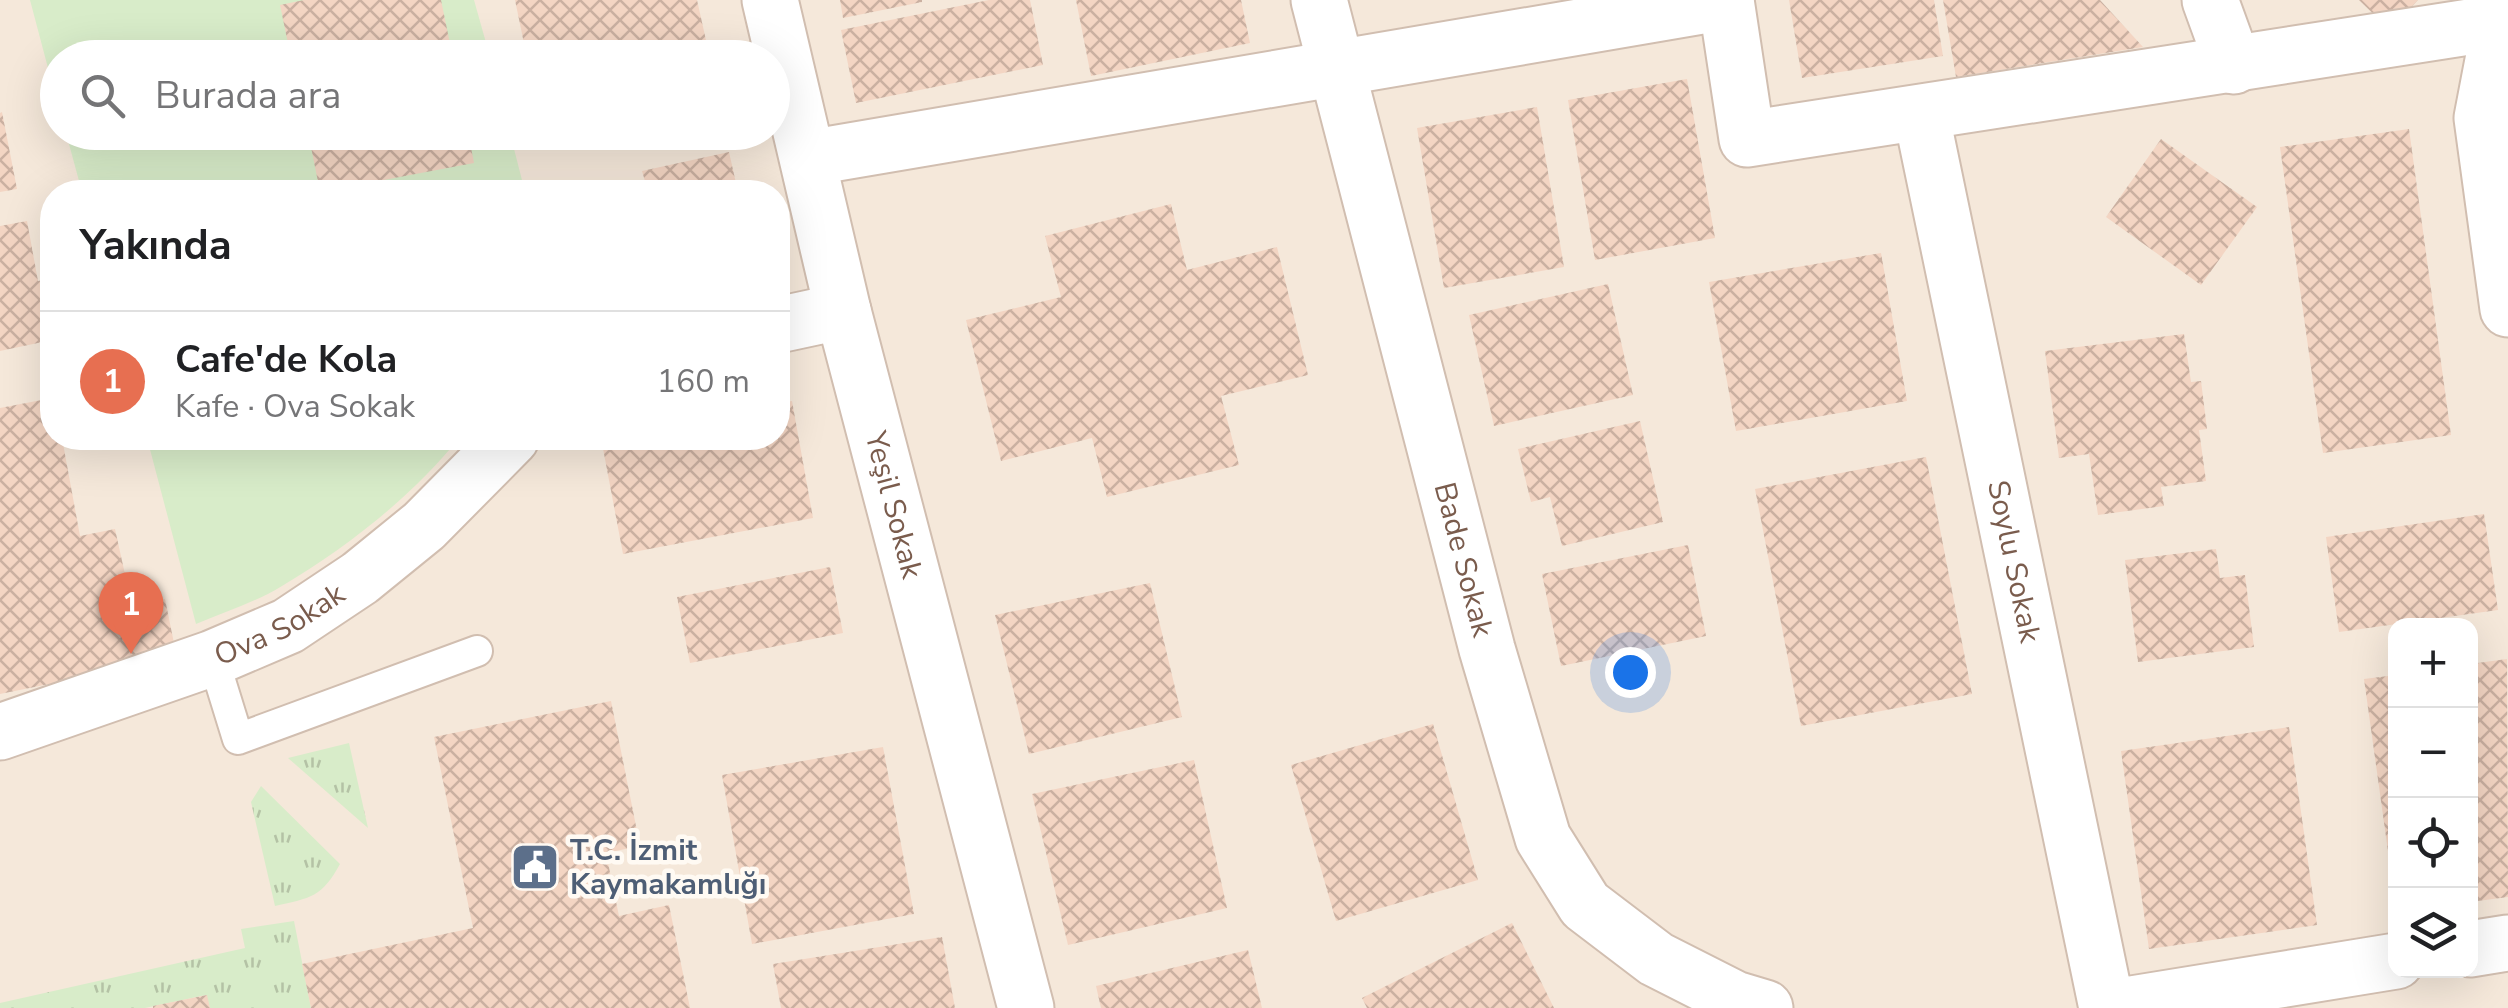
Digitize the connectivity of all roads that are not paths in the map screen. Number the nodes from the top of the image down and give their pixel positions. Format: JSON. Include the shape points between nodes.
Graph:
{"nodes":[{"id":1,"x":770,"y":0,"type":"edge"},
{"id":2,"x":1318,"y":0,"type":"edge"},
{"id":3,"x":2210,"y":0,"type":"edge"},
{"id":4,"x":1726,"y":1,"type":"edge"},
{"id":5,"x":2504,"y":23,"type":"edge"},
{"id":6,"x":780,"y":40,"type":"edge"},
{"id":7,"x":1336,"y":66,"type":"junction"},
{"id":8,"x":2234,"y":66,"type":"junction"},
{"id":9,"x":790,"y":83,"type":"edge"},
{"id":10,"x":1921,"y":113,"type":"junction"},
{"id":11,"x":808,"y":158,"type":"junction"},
{"id":12,"x":2508,"y":309,"type":"edge"},
{"id":13,"x":843,"y":310,"type":"junction"},
{"id":14,"x":790,"y":322,"type":"edge"},
{"id":15,"x":499,"y":450,"type":"edge"},
{"id":16,"x":476,"y":651,"type":"dead end"},
{"id":17,"x":213,"y":658,"type":"junction"},
{"id":18,"x":0,"y":732,"type":"edge"},
{"id":19,"x":2508,"y":943,"type":"edge"},
{"id":20,"x":2478,"y":948,"type":"edge"},
{"id":21,"x":2388,"y":962,"type":"edge"},
{"id":22,"x":1026,"y":1008,"type":"edge"},
{"id":23,"x":1765,"y":1008,"type":"edge"},
{"id":24,"x":2107,"y":1008,"type":"edge"}],
"edges":[{"from":1,"to":6,"type":"street","name":"Yeşil Sokak"},
{"from":2,"to":7,"type":"street","name":"Bade Sokak"},
{"from":3,"to":8,"type":"street"},
{"from":4,"to":7,"type":"street"},
{"from":4,"to":10,"type":"street","via":[[1747,139]]},
{"from":5,"to":8,"type":"street"},
{"from":5,"to":12,"type":"street","via":[[2482,118]]},
{"from":7,"to":11,"type":"street"},
{"from":7,"to":23,"type":"street","name":"Bade Sokak","via":[[1487,649],[1543,838],[1585,906],[1656,960]]},
{"from":8,"to":10,"type":"street"},
{"from":9,"to":11,"type":"street","name":"Yeşil Sokak"},
{"from":10,"to":24,"type":"street","name":"Soylu Sokak"},
{"from":11,"to":13,"type":"street","name":"Yeşil Sokak"},
{"from":13,"to":14,"type":"street"},
{"from":13,"to":22,"type":"street","name":"Yeşil Sokak"},
{"from":15,"to":17,"type":"street","name":"Ova Sokak","via":[[424,526],[360,578],[288,626]]},
{"from":16,"to":17,"type":"lane","via":[[238,739]]},
{"from":17,"to":18,"type":"street","name":"Ova Sokak"},
{"from":19,"to":20,"type":"street"},
{"from":21,"to":24,"type":"street"}]}
